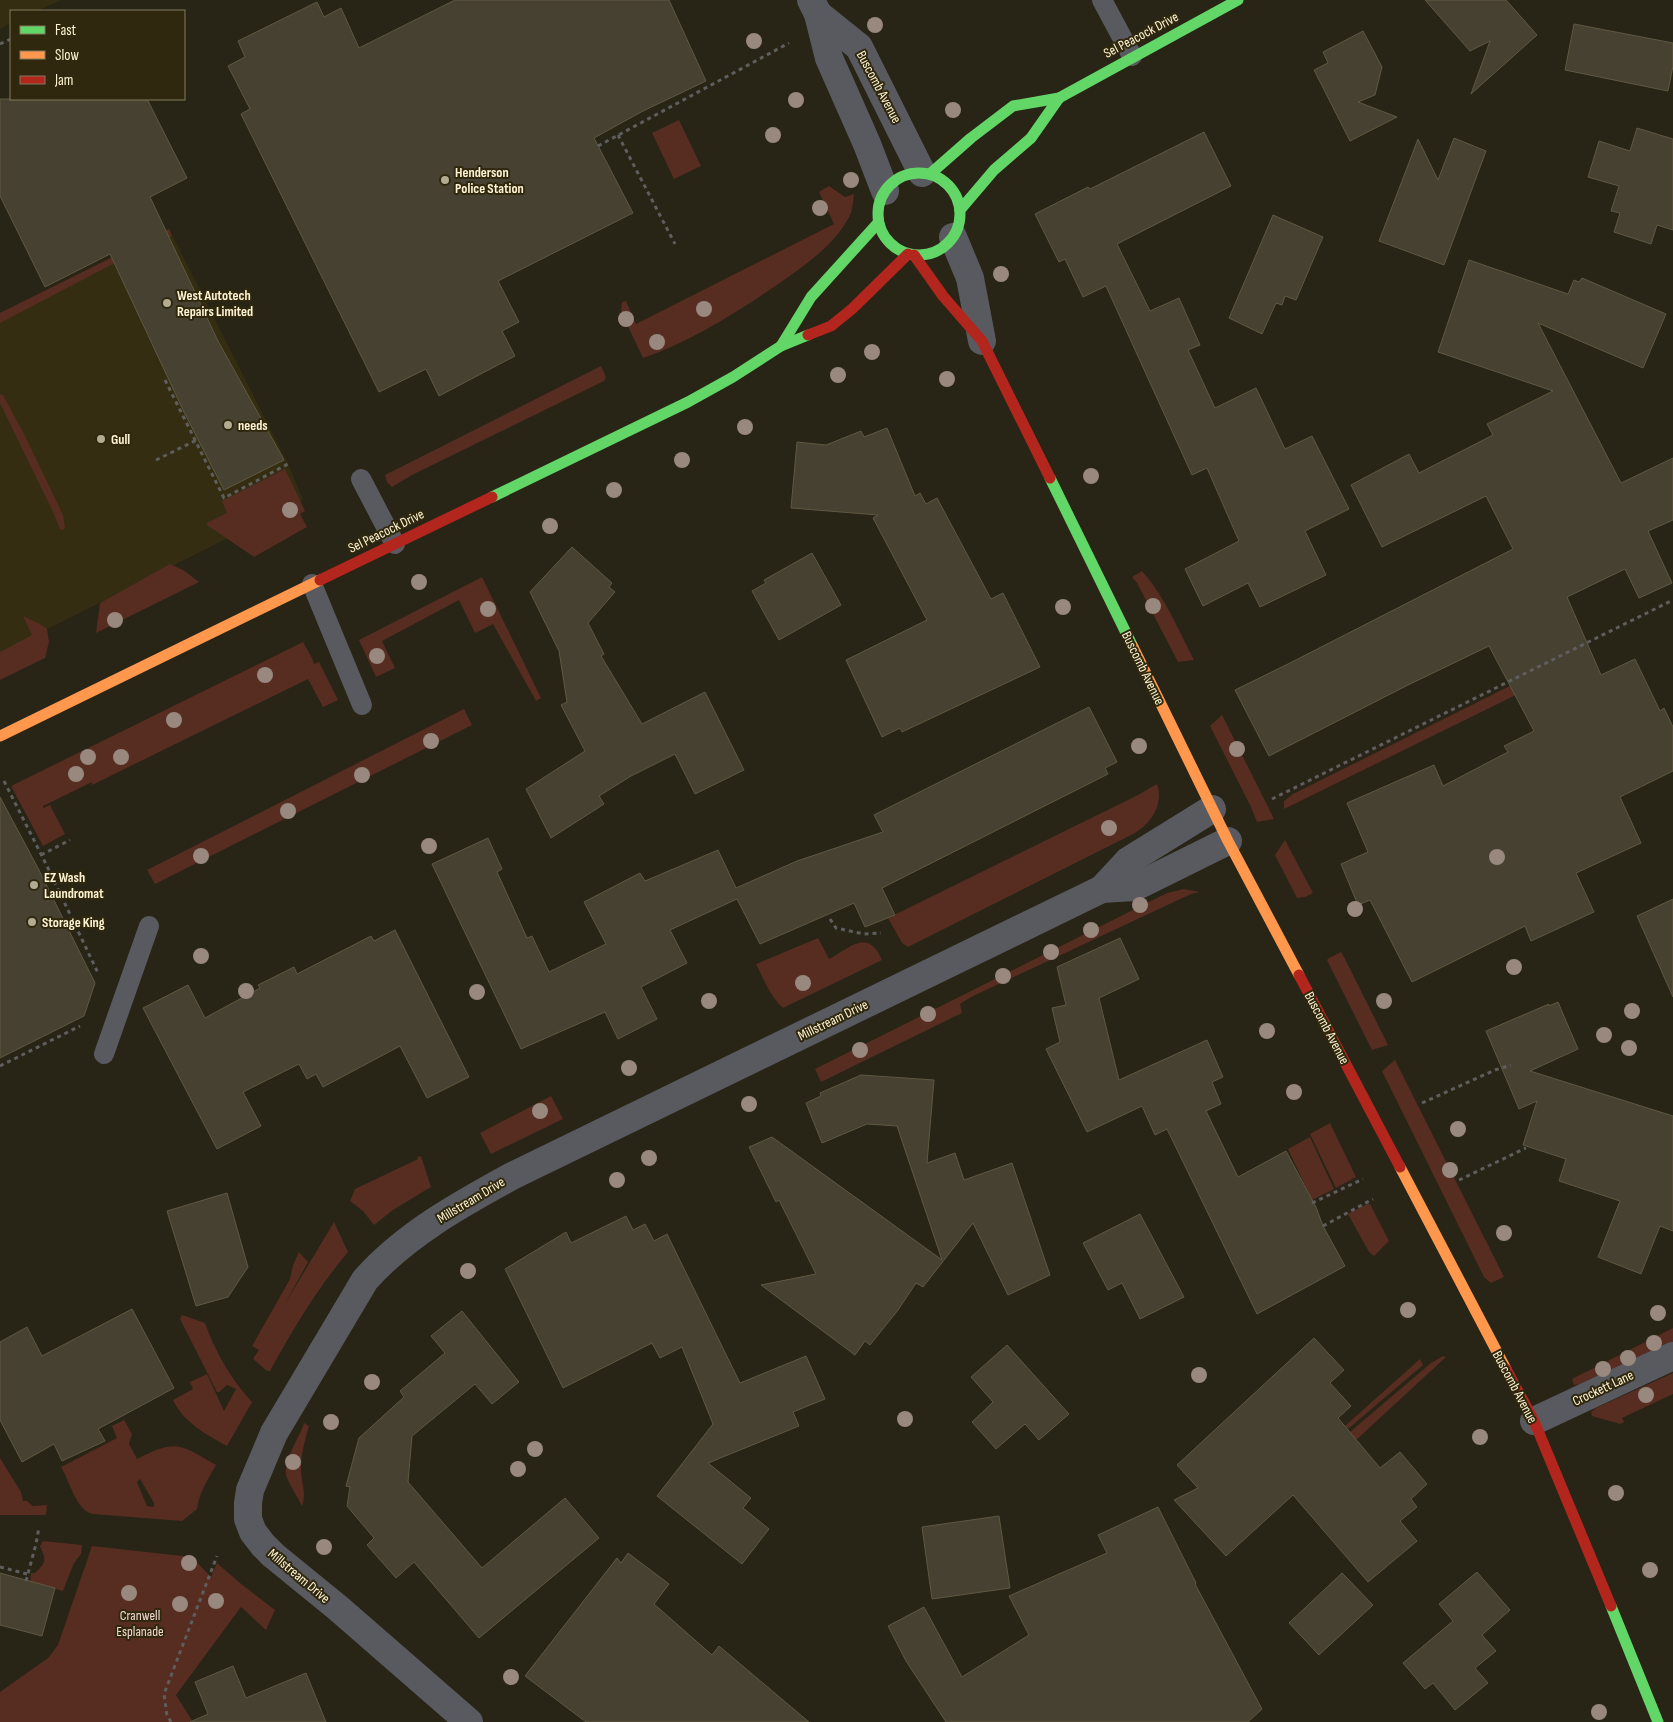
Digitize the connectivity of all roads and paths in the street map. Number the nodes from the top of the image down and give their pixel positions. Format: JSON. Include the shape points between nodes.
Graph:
{"nodes":[{"id":1,"x":1102,"y":0,"type":"edge"},
{"id":2,"x":1238,"y":0,"type":"edge"},
{"id":3,"x":815,"y":7,"type":"edge"},
{"id":4,"x":794,"y":41,"type":"dead end"},
{"id":5,"x":1132,"y":56,"type":"junction"},
{"id":6,"x":1059,"y":98,"type":"junction"},
{"id":7,"x":618,"y":136,"type":"junction"},
{"id":8,"x":598,"y":146,"type":"dead end"},
{"id":9,"x":926,"y":174,"type":"junction"},
{"id":10,"x":885,"y":191,"type":"junction"},
{"id":11,"x":960,"y":210,"type":"junction"},
{"id":12,"x":878,"y":223,"type":"junction"},
{"id":13,"x":953,"y":237,"type":"junction"},
{"id":14,"x":675,"y":244,"type":"dead end"},
{"id":15,"x":911,"y":255,"type":"junction"},
{"id":16,"x":982,"y":341,"type":"junction"},
{"id":17,"x":781,"y":346,"type":"junction"},
{"id":18,"x":165,"y":380,"type":"dead end"},
{"id":19,"x":197,"y":440,"type":"junction"},
{"id":20,"x":156,"y":460,"type":"dead end"},
{"id":21,"x":288,"y":464,"type":"dead end"},
{"id":22,"x":361,"y":479,"type":"dead end"},
{"id":23,"x":395,"y":544,"type":"junction"},
{"id":24,"x":312,"y":584,"type":"junction"},
{"id":25,"x":1673,"y":600,"type":"edge"},
{"id":26,"x":362,"y":705,"type":"dead end"},
{"id":27,"x":0,"y":736,"type":"edge"},
{"id":28,"x":4,"y":782,"type":"dead end"},
{"id":29,"x":1272,"y":799,"type":"dead end"},
{"id":30,"x":1212,"y":809,"type":"junction"},
{"id":31,"x":70,"y":840,"type":"dead end"},
{"id":32,"x":1228,"y":841,"type":"junction"},
{"id":33,"x":41,"y":855,"type":"junction"},
{"id":34,"x":1102,"y":890,"type":"junction"},
{"id":35,"x":830,"y":919,"type":"dead end"},
{"id":36,"x":149,"y":926,"type":"dead end"},
{"id":37,"x":881,"y":933,"type":"dead end"},
{"id":38,"x":99,"y":976,"type":"dead end"},
{"id":39,"x":80,"y":1026,"type":"dead end"},
{"id":40,"x":104,"y":1054,"type":"dead end"},
{"id":41,"x":1511,"y":1065,"type":"dead end"},
{"id":42,"x":0,"y":1066,"type":"edge"},
{"id":43,"x":1422,"y":1103,"type":"dead end"},
{"id":44,"x":1526,"y":1148,"type":"dead end"},
{"id":45,"x":1362,"y":1179,"type":"dead end"},
{"id":46,"x":1459,"y":1180,"type":"dead end"},
{"id":47,"x":1373,"y":1200,"type":"dead end"},
{"id":48,"x":1312,"y":1203,"type":"dead end"},
{"id":49,"x":1323,"y":1226,"type":"dead end"},
{"id":50,"x":1673,"y":1356,"type":"edge"},
{"id":51,"x":1534,"y":1421,"type":"junction"},
{"id":52,"x":39,"y":1527,"type":"dead end"},
{"id":53,"x":217,"y":1556,"type":"dead end"},
{"id":54,"x":0,"y":1567,"type":"edge"},
{"id":55,"x":27,"y":1574,"type":"junction"},
{"id":56,"x":26,"y":1581,"type":"dead end"},
{"id":57,"x":170,"y":1722,"type":"edge"},
{"id":58,"x":469,"y":1722,"type":"edge"},
{"id":59,"x":1658,"y":1722,"type":"edge"}],
"edges":[{"from":1,"to":5,"type":"lane"},
{"from":2,"to":5,"type":"main road","name":"Sel Peacock Drive"},
{"from":3,"to":9,"type":"street","name":"Buscomb Avenue","via":[[859,47]]},
{"from":3,"to":10,"type":"street","name":"Buscomb Avenue","via":[[829,58]]},
{"from":4,"to":7,"type":"path"},
{"from":5,"to":6,"type":"main road","name":"Sel Peacock Drive"},
{"from":6,"to":9,"type":"main road","name":"Sel Peacock Drive","via":[[1013,106]]},
{"from":6,"to":11,"type":"main road","name":"Sel Peacock Drive","via":[[1031,138],[994,170]]},
{"from":7,"to":8,"type":"path"},
{"from":7,"to":14,"type":"path"},
{"from":9,"to":10,"type":"main road","via":[[898,179]]},
{"from":9,"to":11,"type":"main road","via":[[942,180],[951,188]]},
{"from":10,"to":12,"type":"main road","via":[[878,207]]},
{"from":11,"to":13,"type":"main road","via":[[958,229]]},
{"from":12,"to":15,"type":"main road","via":[[888,242]]},
{"from":12,"to":17,"type":"main road","name":"Sel Peacock Drive","via":[[810,297]]},
{"from":13,"to":15,"type":"main road","via":[[939,250]]},
{"from":13,"to":16,"type":"street","name":"Buscomb Avenue","via":[[970,278]]},
{"from":15,"to":16,"type":"main road","name":"Buscomb Avenue"},
{"from":15,"to":17,"type":"main road","name":"Sel Peacock Drive","via":[[831,326]]},
{"from":16,"to":30,"type":"main road","name":"Buscomb Avenue"},
{"from":17,"to":23,"type":"main road","name":"Sel Peacock Drive","via":[[688,402]]},
{"from":18,"to":19,"type":"path"},
{"from":19,"to":20,"type":"path"},
{"from":19,"to":21,"type":"path","via":[[224,498]]},
{"from":22,"to":23,"type":"lane"},
{"from":23,"to":24,"type":"main road","name":"Sel Peacock Drive"},
{"from":24,"to":26,"type":"lane"},
{"from":24,"to":27,"type":"main road","name":"Sel Peacock Drive"},
{"from":25,"to":29,"type":"path"},
{"from":28,"to":33,"type":"path"},
{"from":30,"to":32,"type":"main road","name":"Buscomb Avenue"},
{"from":30,"to":34,"type":"street","name":"Millstream Drive","via":[[1128,861]]},
{"from":31,"to":33,"type":"path"},
{"from":32,"to":34,"type":"street","name":"Millstream Drive","via":[[1135,888]]},
{"from":32,"to":51,"type":"main road","name":"Buscomb Avenue"},
{"from":33,"to":38,"type":"path"},
{"from":34,"to":58,"type":"street","name":"Millstream Drive","via":[[512,1176],[407,1240],[365,1280],[274,1433],[250,1490],[248,1518],[253,1532],[268,1550]]},
{"from":35,"to":37,"type":"path","via":[[836,928],[864,934]]},
{"from":36,"to":40,"type":"lane"},
{"from":39,"to":42,"type":"path"},
{"from":41,"to":43,"type":"path"},
{"from":44,"to":46,"type":"path"},
{"from":45,"to":48,"type":"path"},
{"from":47,"to":49,"type":"path"},
{"from":50,"to":51,"type":"street","name":"Crockett Lane"},
{"from":51,"to":59,"type":"main road","name":"Buscomb Avenue"},
{"from":52,"to":55,"type":"path"},
{"from":53,"to":57,"type":"path","via":[[164,1694]]},
{"from":54,"to":55,"type":"path"},
{"from":55,"to":56,"type":"path"}]}
